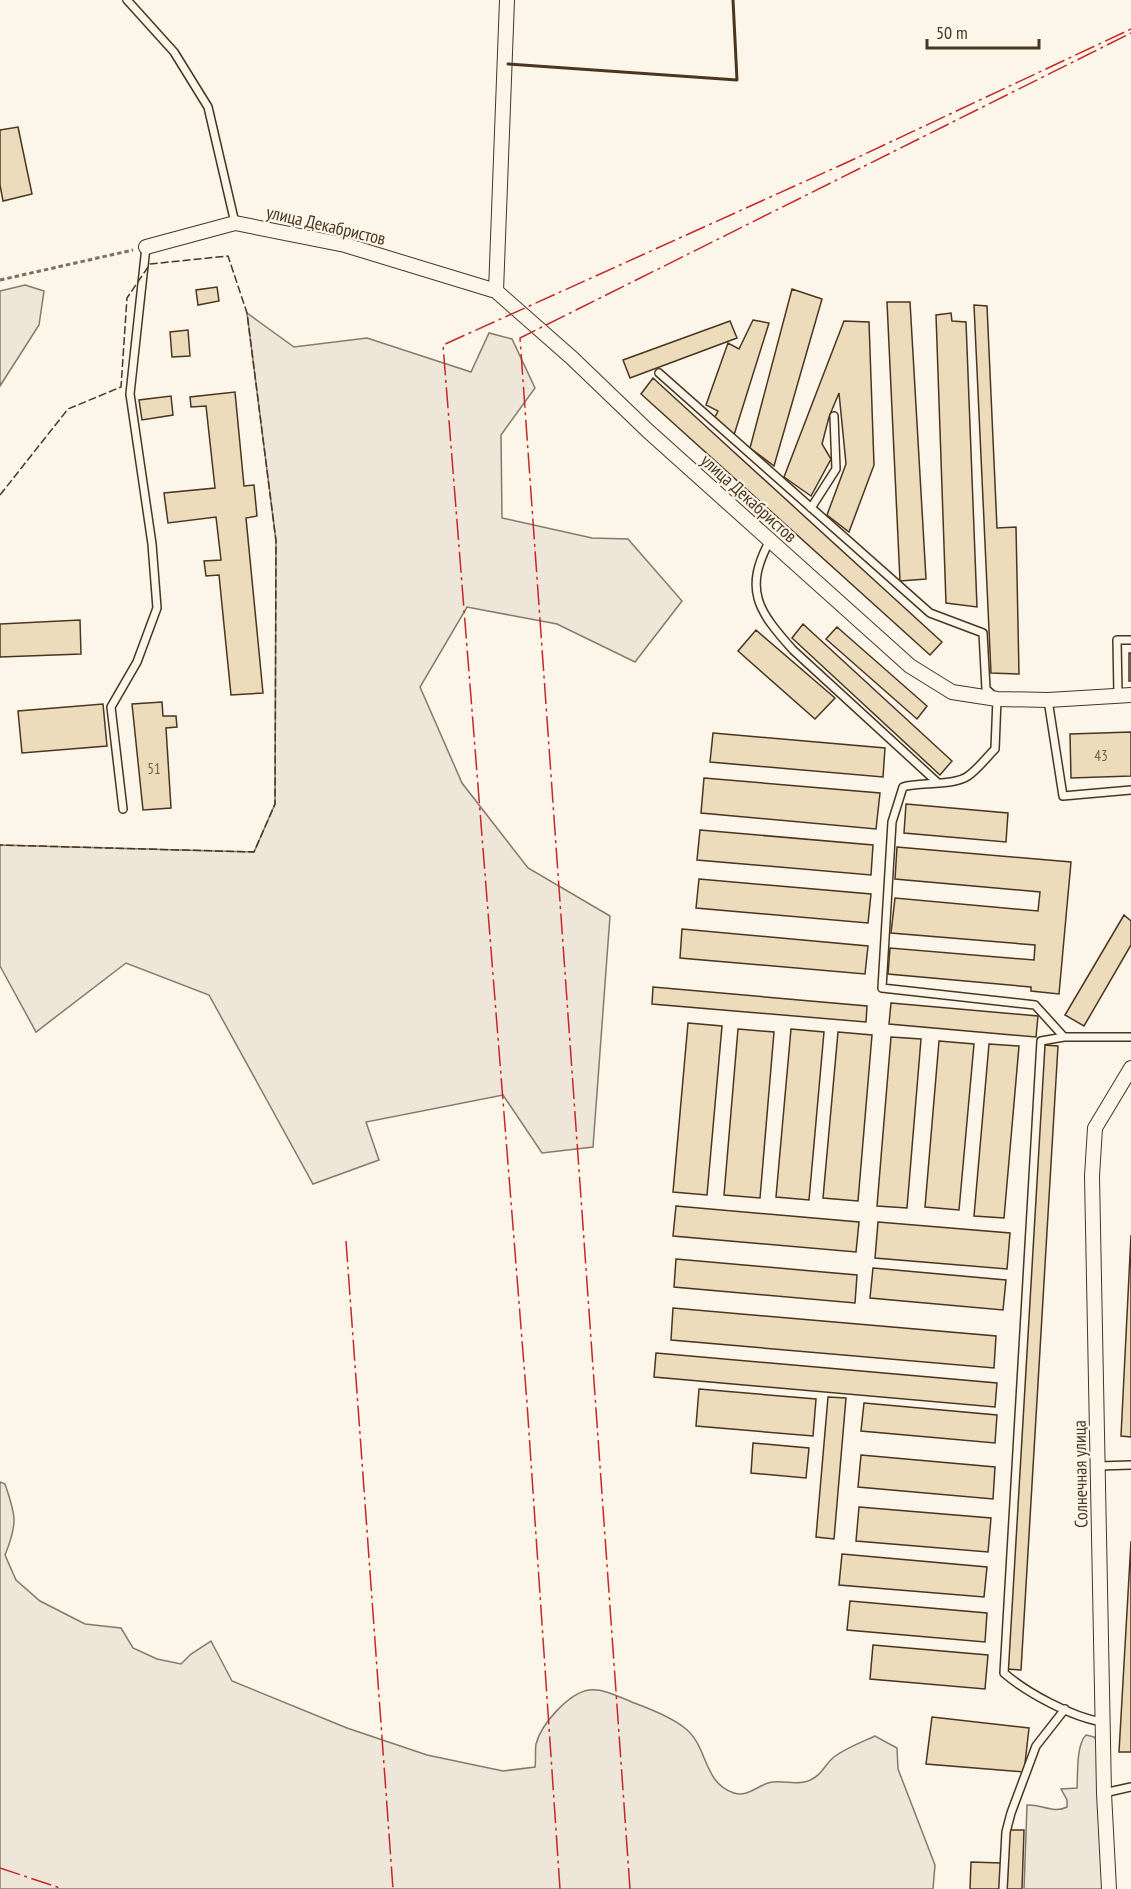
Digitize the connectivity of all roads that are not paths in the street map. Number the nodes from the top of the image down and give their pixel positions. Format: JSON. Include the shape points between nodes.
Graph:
{"nodes":[{"id":1,"x":127,"y":0,"type":"edge"},
{"id":2,"x":507,"y":0,"type":"edge"},
{"id":3,"x":235,"y":223,"type":"junction"},
{"id":4,"x":146,"y":247,"type":"joint"},
{"id":5,"x":496,"y":291,"type":"junction"},
{"id":6,"x":659,"y":373,"type":"dead end"},
{"id":7,"x":834,"y":416,"type":"dead end"},
{"id":8,"x":811,"y":508,"type":"junction"},
{"id":9,"x":770,"y":540,"type":"junction"},
{"id":10,"x":1131,"y":640,"type":"edge"},
{"id":11,"x":1124,"y":695,"type":"edge"},
{"id":12,"x":997,"y":699,"type":"junction"},
{"id":13,"x":1048,"y":700,"type":"junction"},
{"id":14,"x":938,"y":783,"type":"junction"},
{"id":15,"x":1131,"y":790,"type":"edge"},
{"id":16,"x":123,"y":809,"type":"dead end"},
{"id":17,"x":1064,"y":1037,"type":"junction"},
{"id":18,"x":1131,"y":1037,"type":"edge"},
{"id":19,"x":1131,"y":1068,"type":"edge"},
{"id":20,"x":1131,"y":1465,"type":"edge"},
{"id":21,"x":1098,"y":1466,"type":"junction"},
{"id":22,"x":1065,"y":1709,"type":"junction"},
{"id":23,"x":1102,"y":1722,"type":"junction"},
{"id":24,"x":1131,"y":1787,"type":"edge"},
{"id":25,"x":1104,"y":1793,"type":"junction"},
{"id":26,"x":1004,"y":1889,"type":"edge"},
{"id":27,"x":1109,"y":1889,"type":"edge"}],
"edges":[{"from":1,"to":3,"type":"lane","via":[[174,52],[208,107]]},
{"from":2,"to":5,"type":"street"},
{"from":3,"to":4,"type":"street","name":"улица Декабристов"},
{"from":3,"to":5,"type":"street","name":"улица Декабристов","via":[[345,245]]},
{"from":4,"to":16,"type":"lane","via":[[130,394],[152,544],[157,608],[137,662],[111,707]]},
{"from":5,"to":9,"type":"street","name":"улица Декабристов"},
{"from":6,"to":8,"type":"lane"},
{"from":7,"to":8,"type":"lane","via":[[836,469]]},
{"from":8,"to":12,"type":"lane","via":[[930,613],[983,633],[986,689]]},
{"from":9,"to":12,"type":"street","name":"улица Декабристов","via":[[910,666],[952,693]]},
{"from":9,"to":14,"type":"lane","via":[[759,560],[755,588],[762,611],[775,630]]},
{"from":10,"to":11,"type":"lane","via":[[1117,640]]},
{"from":11,"to":13,"type":"street","name":"улица Декабристов"},
{"from":12,"to":13,"type":"street","name":"улица Декабристов"},
{"from":12,"to":14,"type":"lane","via":[[995,749],[967,777]]},
{"from":13,"to":15,"type":"lane","via":[[1064,796]]},
{"from":14,"to":17,"type":"lane","via":[[903,787],[892,822],[882,988],[1035,1005]]},
{"from":17,"to":18,"type":"lane"},
{"from":17,"to":22,"type":"lane","via":[[1041,1041],[1004,1673],[1022,1688]]},
{"from":19,"to":21,"type":"street","name":"Солнечная улица","via":[[1095,1128],[1092,1199]]},
{"from":20,"to":21,"type":"lane"},
{"from":21,"to":23,"type":"street","name":"Солнечная улица"},
{"from":22,"to":23,"type":"lane"},
{"from":22,"to":26,"type":"lane","via":[[1036,1746],[1011,1813],[1006,1832]]},
{"from":23,"to":25,"type":"street","name":"Солнечная улица"},
{"from":24,"to":25,"type":"lane"},
{"from":25,"to":27,"type":"street","name":"Солнечная улица"}]}
